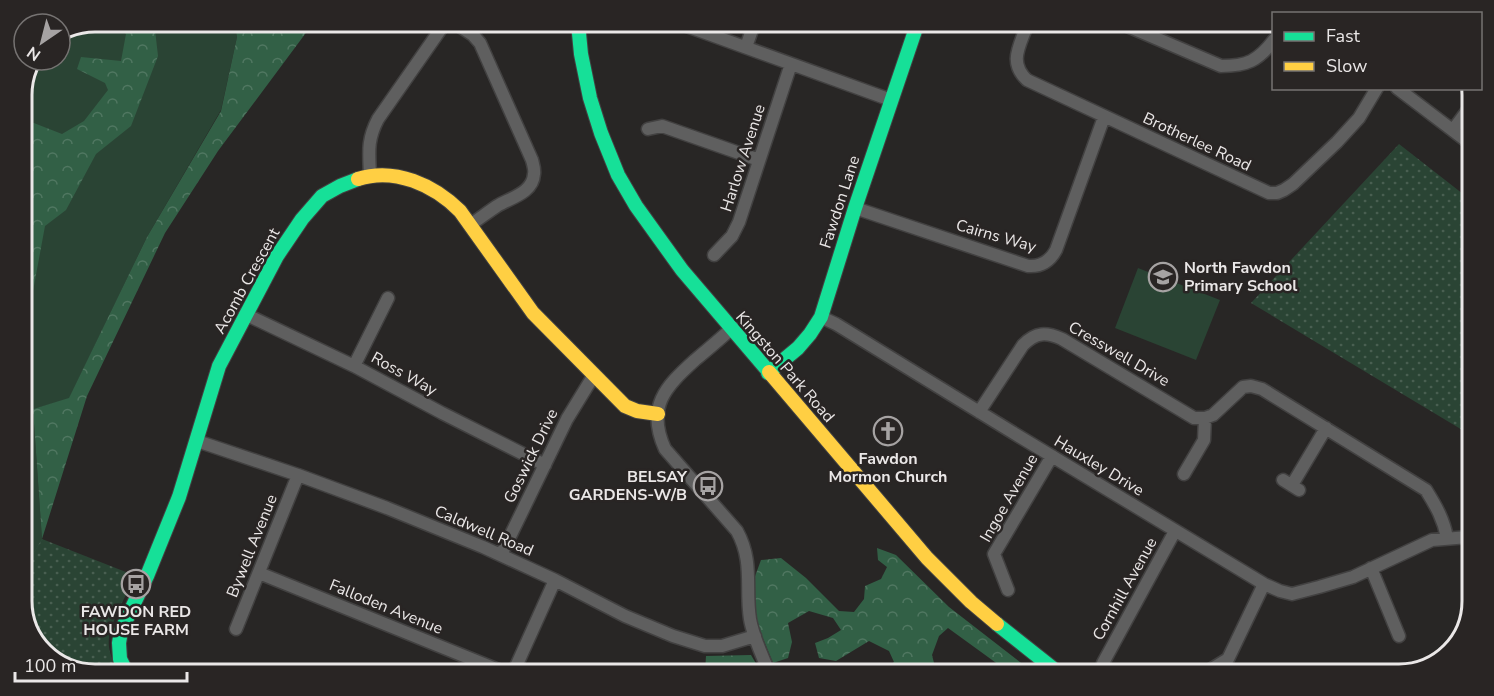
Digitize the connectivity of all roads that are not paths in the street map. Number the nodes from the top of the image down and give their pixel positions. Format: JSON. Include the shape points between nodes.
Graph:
{"nodes":[{"id":1,"x":439,"y":32,"type":"edge"},
{"id":2,"x":468,"y":32,"type":"edge"},
{"id":3,"x":579,"y":32,"type":"edge"},
{"id":4,"x":704,"y":32,"type":"edge"},
{"id":5,"x":751,"y":32,"type":"edge"},
{"id":6,"x":915,"y":32,"type":"edge"},
{"id":7,"x":1025,"y":32,"type":"edge"},
{"id":8,"x":1139,"y":32,"type":"edge"},
{"id":9,"x":1272,"y":42,"type":"edge"},
{"id":10,"x":746,"y":47,"type":"junction"},
{"id":11,"x":791,"y":64,"type":"junction"},
{"id":12,"x":1376,"y":90,"type":"edge"},
{"id":13,"x":1400,"y":90,"type":"edge"},
{"id":14,"x":891,"y":100,"type":"junction"},
{"id":15,"x":1104,"y":117,"type":"junction"},
{"id":16,"x":1462,"y":118,"type":"edge"},
{"id":17,"x":648,"y":129,"type":"dead end"},
{"id":18,"x":1453,"y":130,"type":"junction"},
{"id":19,"x":1462,"y":137,"type":"edge"},
{"id":20,"x":759,"y":160,"type":"junction"},
{"id":21,"x":370,"y":175,"type":"junction"},
{"id":22,"x":855,"y":208,"type":"junction"},
{"id":23,"x":470,"y":225,"type":"junction"},
{"id":24,"x":714,"y":255,"type":"dead end"},
{"id":25,"x":388,"y":298,"type":"dead end"},
{"id":26,"x":245,"y":314,"type":"junction"},
{"id":27,"x":821,"y":317,"type":"junction"},
{"id":28,"x":731,"y":329,"type":"junction"},
{"id":29,"x":354,"y":366,"type":"junction"},
{"id":30,"x":768,"y":373,"type":"junction"},
{"id":31,"x":594,"y":375,"type":"junction"},
{"id":32,"x":979,"y":412,"type":"junction"},
{"id":33,"x":658,"y":414,"type":"junction"},
{"id":34,"x":1205,"y":418,"type":"junction"},
{"id":35,"x":1326,"y":428,"type":"junction"},
{"id":36,"x":197,"y":441,"type":"junction"},
{"id":37,"x":1052,"y":456,"type":"junction"},
{"id":38,"x":545,"y":465,"type":"junction"},
{"id":39,"x":1184,"y":474,"type":"dead end"},
{"id":40,"x":298,"y":475,"type":"junction"},
{"id":41,"x":1291,"y":485,"type":"dead end"},
{"id":42,"x":1175,"y":531,"type":"junction"},
{"id":43,"x":1462,"y":537,"type":"edge"},
{"id":44,"x":1447,"y":538,"type":"junction"},
{"id":45,"x":501,"y":555,"type":"junction"},
{"id":46,"x":1371,"y":568,"type":"junction"},
{"id":47,"x":259,"y":573,"type":"junction"},
{"id":48,"x":555,"y":580,"type":"junction"},
{"id":49,"x":1264,"y":584,"type":"junction"},
{"id":50,"x":1008,"y":590,"type":"dead end"},
{"id":51,"x":236,"y":629,"type":"dead end"},
{"id":52,"x":755,"y":636,"type":"junction"},
{"id":53,"x":1399,"y":636,"type":"dead end"},
{"id":54,"x":1103,"y":663,"type":"dead end"},
{"id":55,"x":122,"y":664,"type":"edge"},
{"id":56,"x":484,"y":664,"type":"edge"},
{"id":57,"x":517,"y":664,"type":"edge"},
{"id":58,"x":766,"y":664,"type":"edge"},
{"id":59,"x":1047,"y":664,"type":"edge"},
{"id":60,"x":1219,"y":664,"type":"edge"}],
"edges":[{"from":1,"to":21,"type":"street","via":[[371,133]]},
{"from":2,"to":23,"type":"street","via":[[480,43],[532,160],[534,174],[525,191]]},
{"from":3,"to":28,"type":"street","name":"Kingston Park Road","via":[[590,98],[618,175],[682,270]]},
{"from":4,"to":10,"type":"street"},
{"from":5,"to":10,"type":"street"},
{"from":6,"to":14,"type":"street","name":"Fawdon Lane"},
{"from":7,"to":15,"type":"street","name":"Brotherlee Road","via":[[1016,61],[1021,74],[1036,86]]},
{"from":8,"to":9,"type":"street","via":[[1221,66],[1248,63]]},
{"from":10,"to":11,"type":"street"},
{"from":11,"to":14,"type":"street"},
{"from":11,"to":20,"type":"street","name":"Harlow Avenue"},
{"from":12,"to":15,"type":"street","name":"Brotherlee Road","via":[[1349,130],[1293,184],[1277,193],[1262,190]]},
{"from":13,"to":18,"type":"street"},
{"from":14,"to":22,"type":"street","name":"Fawdon Lane"},
{"from":15,"to":22,"type":"street","name":"Cairns Way","via":[[1056,250],[1041,265],[1028,266]]},
{"from":16,"to":18,"type":"street"},
{"from":17,"to":20,"type":"street","via":[[662,126]]},
{"from":18,"to":19,"type":"street"},
{"from":20,"to":24,"type":"street","name":"Harlow Avenue","via":[[739,222]]},
{"from":21,"to":23,"type":"street","name":"Acomb Crescent","via":[[395,176],[433,189],[448,199]]},
{"from":21,"to":26,"type":"street","name":"Acomb Crescent","via":[[322,196],[277,256]]},
{"from":22,"to":27,"type":"street","name":"Fawdon Lane"},
{"from":23,"to":31,"type":"street","name":"Acomb Crescent","via":[[533,313]]},
{"from":25,"to":29,"type":"street"},
{"from":26,"to":29,"type":"street","name":"Ross Way"},
{"from":26,"to":36,"type":"street","name":"Acomb Crescent","via":[[219,366]]},
{"from":27,"to":30,"type":"street","name":"Fawdon Lane","via":[[800,347]]},
{"from":27,"to":32,"type":"street","name":"Hauxley Drive"},
{"from":28,"to":30,"type":"street","name":"Kingston Park Road"},
{"from":28,"to":33,"type":"street","via":[[672,382],[663,393]]},
{"from":29,"to":38,"type":"street","name":"Ross Way"},
{"from":30,"to":59,"type":"street","name":"Kingston Park Road","via":[[927,558],[971,602]]},
{"from":31,"to":33,"type":"street","name":"Acomb Crescent","via":[[625,406]]},
{"from":31,"to":38,"type":"street","name":"Goswick Drive"},
{"from":32,"to":34,"type":"street","name":"Cresswell Drive","via":[[1029,338],[1049,333],[1194,418]]},
{"from":32,"to":37,"type":"street","name":"Hauxley Drive"},
{"from":33,"to":52,"type":"street","via":[[665,449],[743,542]]},
{"from":34,"to":35,"type":"street","via":[[1214,415],[1243,387],[1251,386]]},
{"from":34,"to":39,"type":"street","via":[[1204,440]]},
{"from":35,"to":41,"type":"street"},
{"from":35,"to":44,"type":"street","via":[[1426,490],[1445,525]]},
{"from":36,"to":40,"type":"street","name":"Caldwell Road"},
{"from":36,"to":55,"type":"street","name":"Acomb Crescent","via":[[147,576],[121,631]]},
{"from":37,"to":42,"type":"street","name":"Hauxley Drive"},
{"from":37,"to":50,"type":"street","name":"Ingoe Avenue","via":[[994,554]]},
{"from":38,"to":45,"type":"street","name":"Goswick Drive"},
{"from":40,"to":45,"type":"street","name":"Caldwell Road"},
{"from":40,"to":47,"type":"street","name":"Bywell Avenue"},
{"from":42,"to":49,"type":"street","name":"Hauxley Drive"},
{"from":42,"to":54,"type":"street","name":"Cornhill Avenue"},
{"from":43,"to":44,"type":"street","name":"Hauxley Drive"},
{"from":44,"to":46,"type":"street","name":"Hauxley Drive","via":[[1432,540]]},
{"from":45,"to":48,"type":"street","name":"Caldwell Road"},
{"from":46,"to":49,"type":"street","name":"Hauxley Drive","via":[[1292,594]]},
{"from":46,"to":53,"type":"street"},
{"from":47,"to":51,"type":"street","name":"Bywell Avenue"},
{"from":47,"to":56,"type":"street","name":"Falloden Avenue"},
{"from":48,"to":52,"type":"street","name":"Caldwell Road","via":[[625,616],[705,646]]},
{"from":48,"to":57,"type":"street"},
{"from":49,"to":60,"type":"street","via":[[1228,659]]},
{"from":52,"to":58,"type":"street"}]}
